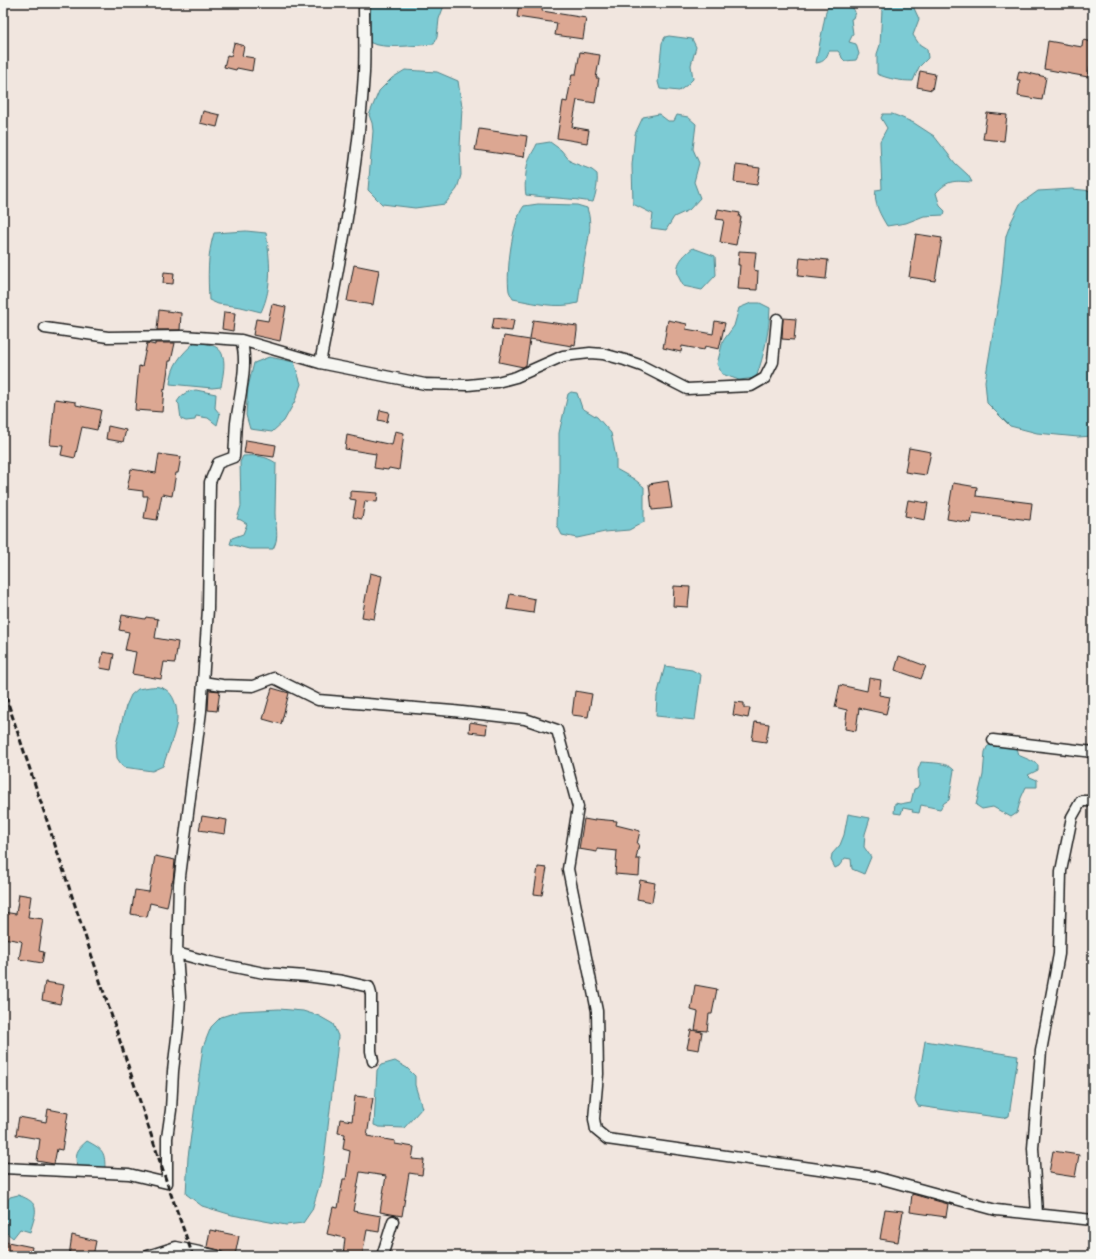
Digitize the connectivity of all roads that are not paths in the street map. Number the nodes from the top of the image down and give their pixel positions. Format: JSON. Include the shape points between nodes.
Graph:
{"nodes":[{"id":1,"x":364,"y":3,"type":"edge"},
{"id":2,"x":777,"y":319,"type":"dead end"},
{"id":3,"x":45,"y":328,"type":"dead end"},
{"id":4,"x":241,"y":340,"type":"junction"},
{"id":5,"x":320,"y":363,"type":"junction"},
{"id":6,"x":203,"y":682,"type":"junction"},
{"id":7,"x":993,"y":740,"type":"dead end"},
{"id":8,"x":1093,"y":752,"type":"edge"},
{"id":9,"x":1093,"y":801,"type":"edge"},
{"id":10,"x":177,"y":953,"type":"junction"},
{"id":11,"x":373,"y":1061,"type":"dead end"},
{"id":12,"x":3,"y":1168,"type":"edge"},
{"id":13,"x":1037,"y":1214,"type":"junction"},
{"id":14,"x":1093,"y":1220,"type":"edge"},
{"id":15,"x":393,"y":1221,"type":"dead end"},
{"id":16,"x":148,"y":1256,"type":"edge"},
{"id":17,"x":218,"y":1256,"type":"edge"},
{"id":18,"x":382,"y":1256,"type":"edge"}],
"edges":[{"from":1,"to":5,"type":"street","via":[[364,72],[354,171]]},
{"from":2,"to":5,"type":"street","via":[[773,362],[765,378],[751,386],[687,389],[636,364],[603,354],[590,353],[563,356],[516,377],[497,382],[468,385],[425,384]]},
{"from":3,"to":4,"type":"street","via":[[108,337],[183,336]]},
{"from":4,"to":5,"type":"street"},
{"from":4,"to":6,"type":"street","via":[[244,348],[243,380],[234,457],[218,463],[210,482],[208,609]]},
{"from":6,"to":10,"type":"street","via":[[179,884]]},
{"from":6,"to":13,"type":"street","via":[[222,686],[253,686],[274,678],[318,700],[525,719],[557,730],[578,807],[568,869],[597,1011],[598,1074],[594,1119],[596,1130],[607,1139],[875,1177],[996,1210]]},
{"from":7,"to":8,"type":"street"},
{"from":9,"to":13,"type":"street","via":[[1081,801],[1072,817],[1061,871],[1059,954],[1041,1051],[1034,1140]]},
{"from":10,"to":11,"type":"street","via":[[264,974],[306,976],[369,987]]},
{"from":10,"to":12,"type":"street","via":[[180,997],[167,1138],[167,1183],[129,1174]]},
{"from":13,"to":14,"type":"street"},
{"from":15,"to":18,"type":"street"},
{"from":16,"to":17,"type":"street","via":[[176,1247]]}]}
